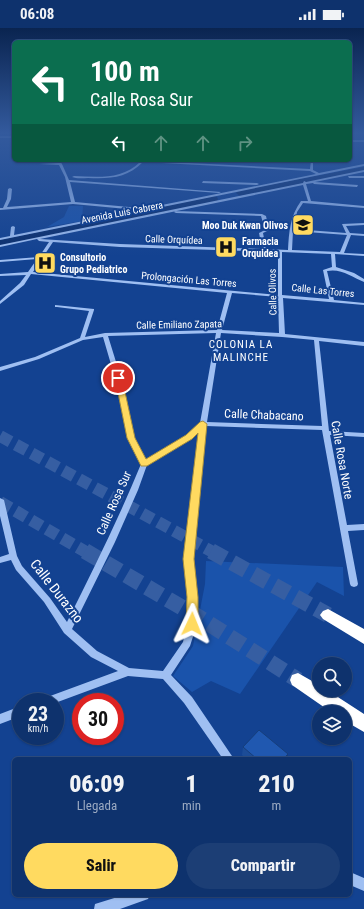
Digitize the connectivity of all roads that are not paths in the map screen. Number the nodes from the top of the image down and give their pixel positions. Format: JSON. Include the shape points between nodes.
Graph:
{"nodes":[{"id":1,"x":65,"y":174,"type":"edge"},
{"id":2,"x":122,"y":174,"type":"edge"},
{"id":3,"x":318,"y":174,"type":"edge"},
{"id":4,"x":347,"y":174,"type":"edge"},
{"id":5,"x":331,"y":177,"type":"junction"},
{"id":6,"x":364,"y":177,"type":"edge"},
{"id":7,"x":67,"y":179,"type":"junction"},
{"id":8,"x":203,"y":182,"type":"dead end"},
{"id":9,"x":305,"y":182,"type":"junction"},
{"id":10,"x":269,"y":184,"type":"junction"},
{"id":11,"x":357,"y":186,"type":"dead end"},
{"id":12,"x":10,"y":189,"type":"dead end"},
{"id":13,"x":226,"y":193,"type":"junction"},
{"id":14,"x":217,"y":195,"type":"junction"},
{"id":15,"x":237,"y":196,"type":"junction"},
{"id":16,"x":224,"y":199,"type":"junction"},
{"id":17,"x":310,"y":202,"type":"junction"},
{"id":18,"x":72,"y":203,"type":"junction"},
{"id":19,"x":364,"y":207,"type":"edge"},
{"id":20,"x":2,"y":209,"type":"edge"},
{"id":21,"x":146,"y":209,"type":"junction"},
{"id":22,"x":164,"y":212,"type":"junction"},
{"id":23,"x":364,"y":224,"type":"edge"},
{"id":24,"x":13,"y":227,"type":"dead end"},
{"id":25,"x":291,"y":230,"type":"junction"},
{"id":26,"x":349,"y":234,"type":"junction"},
{"id":27,"x":364,"y":235,"type":"edge"},
{"id":28,"x":12,"y":236,"type":"junction"},
{"id":29,"x":0,"y":239,"type":"edge"},
{"id":30,"x":31,"y":239,"type":"junction"},
{"id":31,"x":52,"y":241,"type":"junction"},
{"id":32,"x":0,"y":246,"type":"edge"},
{"id":33,"x":264,"y":250,"type":"junction"},
{"id":34,"x":280,"y":250,"type":"junction"},
{"id":35,"x":290,"y":250,"type":"junction"},
{"id":36,"x":333,"y":253,"type":"junction"},
{"id":37,"x":342,"y":254,"type":"junction"},
{"id":38,"x":364,"y":255,"type":"edge"},
{"id":39,"x":40,"y":258,"type":"junction"},
{"id":40,"x":0,"y":261,"type":"edge"},
{"id":41,"x":334,"y":268,"type":"junction"},
{"id":42,"x":30,"y":273,"type":"junction"},
{"id":43,"x":0,"y":275,"type":"edge"},
{"id":44,"x":364,"y":281,"type":"edge"},
{"id":45,"x":230,"y":291,"type":"junction"},
{"id":46,"x":280,"y":295,"type":"junction"},
{"id":47,"x":332,"y":301,"type":"junction"},
{"id":48,"x":0,"y":303,"type":"edge"},
{"id":49,"x":364,"y":304,"type":"edge"},
{"id":50,"x":57,"y":306,"type":"dead end"},
{"id":51,"x":219,"y":331,"type":"junction"},
{"id":52,"x":105,"y":334,"type":"junction"},
{"id":53,"x":282,"y":334,"type":"junction"},
{"id":54,"x":316,"y":338,"type":"junction"},
{"id":55,"x":82,"y":339,"type":"junction"},
{"id":56,"x":364,"y":344,"type":"edge"},
{"id":57,"x":0,"y":369,"type":"edge"},
{"id":58,"x":203,"y":424,"type":"junction"},
{"id":59,"x":325,"y":431,"type":"junction"},
{"id":60,"x":364,"y":435,"type":"edge"},
{"id":61,"x":144,"y":464,"type":"junction"},
{"id":62,"x":0,"y":500,"type":"edge"},
{"id":63,"x":364,"y":526,"type":"edge"},
{"id":64,"x":344,"y":528,"type":"junction"},
{"id":65,"x":13,"y":556,"type":"junction"},
{"id":66,"x":0,"y":560,"type":"edge"},
{"id":67,"x":354,"y":584,"type":"dead end"},
{"id":68,"x":328,"y":615,"type":"tunnel mouth"},
{"id":69,"x":67,"y":630,"type":"junction"},
{"id":70,"x":364,"y":637,"type":"edge"},
{"id":71,"x":128,"y":672,"type":"junction"},
{"id":72,"x":165,"y":675,"type":"junction"},
{"id":73,"x":298,"y":680,"type":"tunnel mouth"},
{"id":74,"x":64,"y":695,"type":"edge"},
{"id":75,"x":12,"y":714,"type":"edge"},
{"id":76,"x":0,"y":719,"type":"edge"},
{"id":77,"x":364,"y":724,"type":"edge"},
{"id":78,"x":228,"y":757,"type":"edge"},
{"id":79,"x":352,"y":879,"type":"edge"},
{"id":80,"x":364,"y":885,"type":"edge"},
{"id":81,"x":138,"y":897,"type":"edge"},
{"id":82,"x":106,"y":908,"type":"edge"}],
"edges":[{"from":1,"to":7,"type":"street"},
{"from":2,"to":7,"type":"street"},
{"from":3,"to":10,"type":"street","name":"Avenida Luis Cabrera"},
{"from":4,"to":5,"type":"street","name":"Avenida Luis Cabrera"},
{"from":5,"to":6,"type":"street"},
{"from":5,"to":9,"type":"street","name":"Avenida Luis Cabrera"},
{"from":7,"to":13,"type":"street"},
{"from":7,"to":18,"type":"street"},
{"from":8,"to":10,"type":"street"},
{"from":9,"to":11,"type":"street"},
{"from":9,"to":15,"type":"street","name":"Avenida Luis Cabrera"},
{"from":9,"to":17,"type":"street"},
{"from":10,"to":13,"type":"street","name":"Avenida Luis Cabrera"},
{"from":12,"to":20,"type":"street","via":[[9,199]]},
{"from":13,"to":14,"type":"street","name":"Avenida Luis Cabrera"},
{"from":13,"to":15,"type":"street"},
{"from":14,"to":16,"type":"street","via":[[217,198]]},
{"from":14,"to":21,"type":"street","name":"Avenida Luis Cabrera"},
{"from":15,"to":16,"type":"street","name":"Avenida Luis Cabrera"},
{"from":16,"to":22,"type":"street","name":"Avenida Luis Cabrera"},
{"from":17,"to":19,"type":"street"},
{"from":17,"to":25,"type":"street","via":[[300,204]]},
{"from":18,"to":20,"type":"street"},
{"from":18,"to":21,"type":"street"},
{"from":21,"to":28,"type":"street","name":"Avenida Luis Cabrera"},
{"from":22,"to":30,"type":"street","name":"Avenida Luis Cabrera"},
{"from":22,"to":33,"type":"street","via":[[264,216],[266,231],[261,234]]},
{"from":23,"to":26,"type":"street","via":[[343,225]]},
{"from":24,"to":28,"type":"street"},
{"from":25,"to":26,"type":"street"},
{"from":25,"to":35,"type":"street"},
{"from":26,"to":27,"type":"street"},
{"from":26,"to":37,"type":"street"},
{"from":28,"to":29,"type":"street","name":"Avenida Luis Cabrera"},
{"from":30,"to":31,"type":"street","name":"Calle Orquídea"},
{"from":30,"to":32,"type":"street","name":"Avenida Luis Cabrera"},
{"from":31,"to":33,"type":"street","name":"Calle Orquídea","via":[[186,249]]},
{"from":31,"to":39,"type":"street"},
{"from":33,"to":34,"type":"street","name":"Calle Orquídea"},
{"from":34,"to":35,"type":"street","name":"Calle Orquídea"},
{"from":34,"to":46,"type":"street","name":"Calle Olivos"},
{"from":35,"to":36,"type":"street","name":"Calle Orquídea"},
{"from":36,"to":37,"type":"street","name":"Calle Orquídea"},
{"from":36,"to":41,"type":"street"},
{"from":37,"to":38,"type":"street","name":"Calle Orquídea"},
{"from":39,"to":40,"type":"street"},
{"from":39,"to":42,"type":"street"},
{"from":41,"to":44,"type":"street"},
{"from":41,"to":47,"type":"street","via":[[325,270]]},
{"from":42,"to":43,"type":"street","name":"Prolongación Las Torres"},
{"from":42,"to":45,"type":"street","name":"Prolongación Las Torres"},
{"from":42,"to":48,"type":"street","via":[[22,284]]},
{"from":45,"to":46,"type":"street","name":"Prolongación Las Torres"},
{"from":45,"to":51,"type":"street"},
{"from":46,"to":47,"type":"street","name":"Calle Las Torres"},
{"from":46,"to":53,"type":"street","name":"Calle Olivos"},
{"from":47,"to":49,"type":"street","name":"Calle Las Torres"},
{"from":50,"to":55,"type":"street","via":[[92,310]]},
{"from":51,"to":52,"type":"street","name":"Calle Emiliano Zapata"},
{"from":51,"to":53,"type":"street","name":"Calle Emiliano Zapata"},
{"from":51,"to":58,"type":"street"},
{"from":52,"to":55,"type":"street","name":"Calle Emiliano Zapata"},
{"from":52,"to":61,"type":"street","via":[[131,438]]},
{"from":53,"to":54,"type":"street","name":"Calle Emiliano Zapata"},
{"from":54,"to":56,"type":"street","name":"Calle Emiliano Zapata"},
{"from":54,"to":59,"type":"street","name":"Calle Rosa Norte"},
{"from":55,"to":57,"type":"street","name":"Calle Emiliano Zapata","via":[[37,358]]},
{"from":58,"to":59,"type":"street","name":"Calle Chabacano"},
{"from":58,"to":61,"type":"street","name":"Calle Rosa Sur","via":[[189,437]]},
{"from":58,"to":72,"type":"street","via":[[189,559],[193,597],[192,624],[186,643]]},
{"from":59,"to":60,"type":"street","name":"Calle Chabacano"},
{"from":59,"to":64,"type":"street","name":"Calle Rosa Norte"},
{"from":61,"to":69,"type":"street","name":"Calle Rosa Sur","via":[[111,542]]},
{"from":62,"to":65,"type":"street","name":"Calle Durazno"},
{"from":63,"to":64,"type":"street"},
{"from":64,"to":67,"type":"street","name":"Calle Rosa Norte"},
{"from":65,"to":66,"type":"street"},
{"from":65,"to":69,"type":"street","name":"Calle Durazno","via":[[19,568],[47,600]]},
{"from":68,"to":70,"type":"highway"},
{"from":69,"to":71,"type":"street","name":"Calle Durazno","via":[[94,654]]},
{"from":71,"to":72,"type":"street"},
{"from":71,"to":74,"type":"street"},
{"from":72,"to":78,"type":"street","via":[[188,700]]},
{"from":73,"to":77,"type":"highway"},
{"from":75,"to":76,"type":"street"},
{"from":79,"to":80,"type":"street"},
{"from":81,"to":82,"type":"street"}]}
